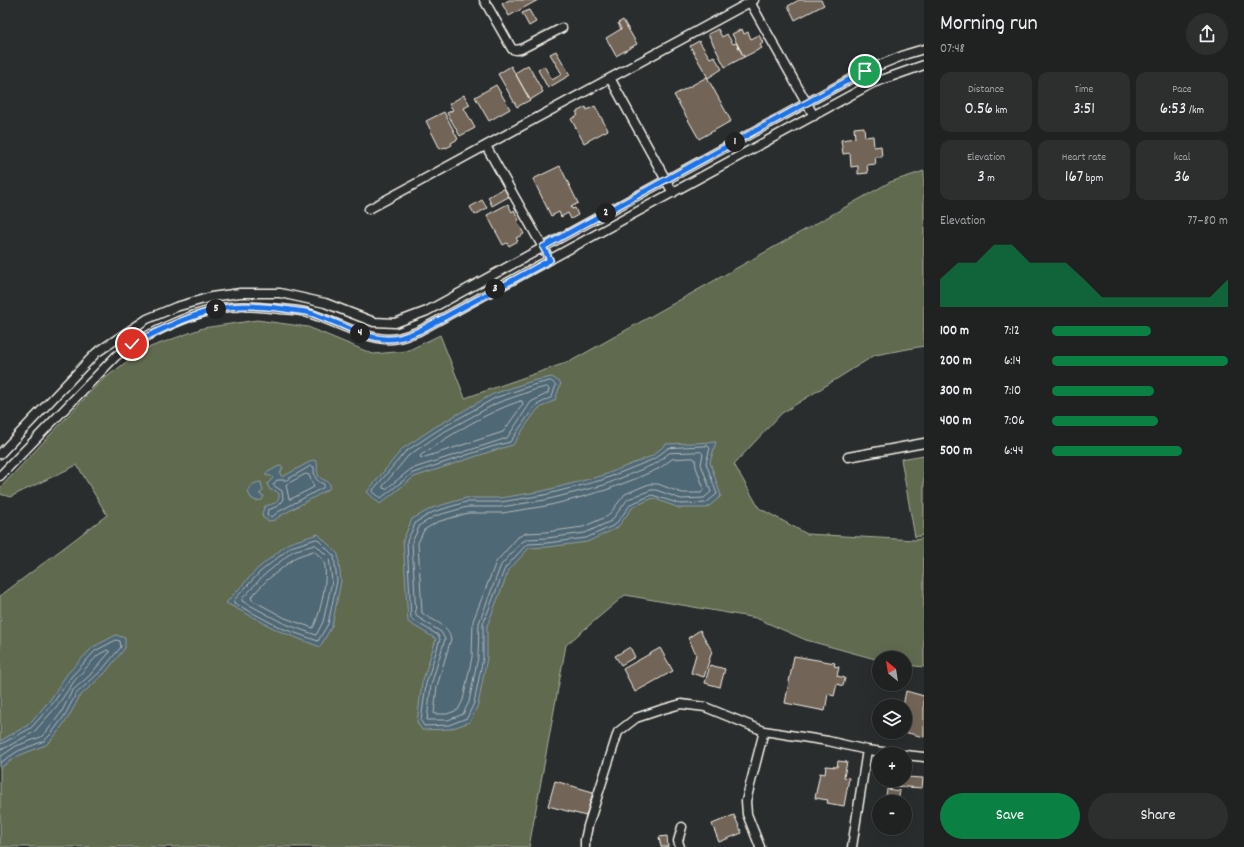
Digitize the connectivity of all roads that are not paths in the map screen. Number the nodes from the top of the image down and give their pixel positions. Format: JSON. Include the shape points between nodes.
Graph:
{"nodes":[{"id":1,"x":484,"y":0,"type":"edge"},
{"id":2,"x":752,"y":1,"type":"edge"},
{"id":3,"x":562,"y":28,"type":"dead end"},
{"id":4,"x":924,"y":49,"type":"edge"},
{"id":5,"x":924,"y":65,"type":"edge"},
{"id":6,"x":610,"y":78,"type":"junction"},
{"id":7,"x":807,"y":103,"type":"junction"},
{"id":8,"x":814,"y":116,"type":"junction"},
{"id":9,"x":486,"y":146,"type":"junction"},
{"id":10,"x":665,"y":180,"type":"junction"},
{"id":11,"x":672,"y":193,"type":"junction"},
{"id":12,"x":369,"y":209,"type":"dead end"},
{"id":13,"x":543,"y":247,"type":"junction"},
{"id":14,"x":550,"y":260,"type":"junction"},
{"id":15,"x":924,"y":443,"type":"edge"},
{"id":16,"x":0,"y":454,"type":"edge"},
{"id":17,"x":848,"y":457,"type":"dead end"},
{"id":18,"x":0,"y":476,"type":"edge"},
{"id":19,"x":764,"y":732,"type":"junction"},
{"id":20,"x":866,"y":750,"type":"junction"},
{"id":21,"x":872,"y":751,"type":"edge"},
{"id":22,"x":912,"y":756,"type":"edge"},
{"id":23,"x":924,"y":757,"type":"edge"},
{"id":24,"x":682,"y":827,"type":"dead end"},
{"id":25,"x":585,"y":847,"type":"edge"},
{"id":26,"x":680,"y":847,"type":"edge"},
{"id":27,"x":760,"y":847,"type":"edge"},
{"id":28,"x":852,"y":847,"type":"edge"}],
"edges":[{"from":1,"to":3,"type":"street","via":[[512,49],[521,49]]},
{"from":2,"to":6,"type":"street"},
{"from":2,"to":7,"type":"street"},
{"from":4,"to":7,"type":"street","via":[[865,71]]},
{"from":5,"to":8,"type":"street","via":[[873,83]]},
{"from":6,"to":9,"type":"street"},
{"from":6,"to":10,"type":"street"},
{"from":7,"to":8,"type":"street"},
{"from":7,"to":10,"type":"street"},
{"from":8,"to":11,"type":"street"},
{"from":9,"to":12,"type":"street"},
{"from":9,"to":13,"type":"street"},
{"from":10,"to":11,"type":"street"},
{"from":10,"to":13,"type":"street"},
{"from":11,"to":14,"type":"street"},
{"from":13,"to":14,"type":"street"},
{"from":13,"to":16,"type":"street","via":[[427,311],[395,323],[374,322],[325,303],[280,293],[217,296],[176,307],[147,319],[96,353]]},
{"from":14,"to":18,"type":"street","via":[[419,331],[403,337],[387,339],[366,335],[307,312],[259,307],[220,308],[183,319],[132,344],[116,356]]},
{"from":15,"to":17,"type":"street"},
{"from":19,"to":20,"type":"street","via":[[828,741]]},
{"from":19,"to":25,"type":"street","via":[[705,707],[682,704],[636,718],[618,732],[588,826]]},
{"from":19,"to":27,"type":"street","via":[[746,801],[747,814]]},
{"from":20,"to":21,"type":"street"},
{"from":20,"to":28,"type":"street"},
{"from":22,"to":23,"type":"street"},
{"from":24,"to":26,"type":"street","via":[[678,841]]}]}
